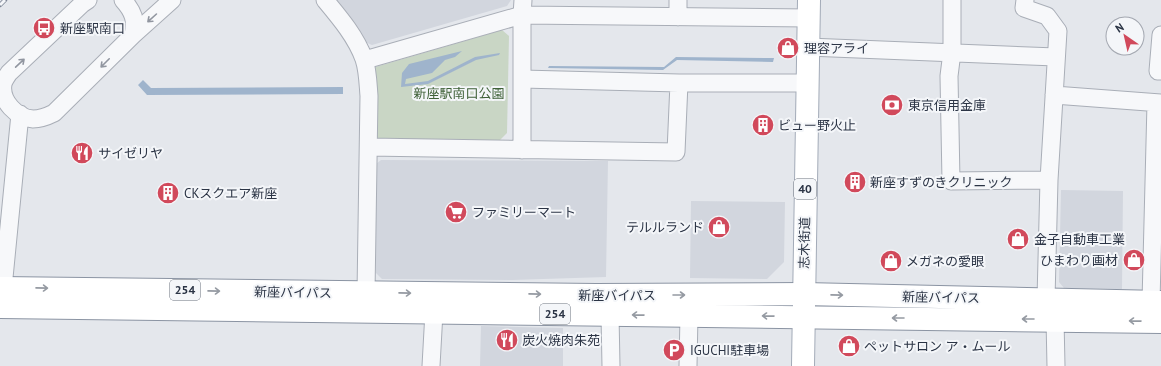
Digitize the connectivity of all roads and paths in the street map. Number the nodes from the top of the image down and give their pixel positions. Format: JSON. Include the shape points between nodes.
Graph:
{"nodes":[{"id":1,"x":88,"y":0,"type":"edge"},
{"id":2,"x":123,"y":0,"type":"edge"},
{"id":3,"x":172,"y":0,"type":"edge"},
{"id":4,"x":324,"y":0,"type":"edge"},
{"id":5,"x":678,"y":0,"type":"edge"},
{"id":6,"x":952,"y":0,"type":"edge"},
{"id":7,"x":1025,"y":0,"type":"edge"},
{"id":8,"x":523,"y":8,"type":"edge"},
{"id":9,"x":809,"y":9,"type":"edge"},
{"id":10,"x":678,"y":17,"type":"junction"},
{"id":11,"x":133,"y":35,"type":"junction"},
{"id":12,"x":1161,"y":35,"type":"edge"},
{"id":13,"x":808,"y":47,"type":"junction"},
{"id":14,"x":952,"y":52,"type":"junction"},
{"id":15,"x":1056,"y":57,"type":"junction"},
{"id":16,"x":365,"y":60,"type":"junction"},
{"id":17,"x":1161,"y":71,"type":"edge"},
{"id":18,"x":522,"y":79,"type":"junction"},
{"id":19,"x":679,"y":83,"type":"junction"},
{"id":20,"x":807,"y":83,"type":"junction"},
{"id":21,"x":1054,"y":95,"type":"junction"},
{"id":22,"x":1159,"y":103,"type":"edge"},
{"id":23,"x":20,"y":114,"type":"junction"},
{"id":24,"x":369,"y":147,"type":"junction"},
{"id":25,"x":522,"y":150,"type":"junction"},
{"id":26,"x":1158,"y":172,"type":"edge"},
{"id":27,"x":1049,"y":180,"type":"junction"},
{"id":28,"x":366,"y":293,"type":"junction"},
{"id":29,"x":1,"y":294,"type":"edge"},
{"id":30,"x":804,"y":294,"type":"junction"},
{"id":31,"x":1046,"y":299,"type":"junction"},
{"id":32,"x":1156,"y":302,"type":"edge"},
{"id":33,"x":434,"y":312,"type":"junction"},
{"id":34,"x":610,"y":315,"type":"junction"},
{"id":35,"x":689,"y":315,"type":"junction"},
{"id":36,"x":803,"y":317,"type":"junction"},
{"id":37,"x":1055,"y":319,"type":"junction"},
{"id":38,"x":1161,"y":322,"type":"edge"},
{"id":39,"x":431,"y":366,"type":"edge"},
{"id":40,"x":611,"y":366,"type":"edge"},
{"id":41,"x":688,"y":366,"type":"edge"},
{"id":42,"x":803,"y":366,"type":"edge"},
{"id":43,"x":1056,"y":366,"type":"edge"}],
"edges":[{"from":23,"to":1,"type":"street","one_way":true,"via":[[7,103],[3,83],[9,73]]},
{"from":2,"to":11,"type":"street","via":[[134,16]]},
{"from":3,"to":11,"type":"street","one_way":true},
{"from":4,"to":16,"type":"street","via":[[346,26]]},
{"from":5,"to":10,"type":"street"},
{"from":6,"to":14,"type":"street"},
{"from":7,"to":15,"type":"street","via":[[1024,8],[1047,16],[1058,31]]},
{"from":8,"to":10,"type":"street"},
{"from":8,"to":16,"type":"street"},
{"from":8,"to":18,"type":"street"},
{"from":9,"to":10,"type":"street"},
{"from":9,"to":13,"type":"main road","name":"志木街道","number":"40"},
{"from":11,"to":23,"type":"street","one_way":true,"via":[[54,113],[44,118],[32,119]]},
{"from":12,"to":17,"type":"street","via":[[1158,71]]},
{"from":13,"to":14,"type":"street"},
{"from":13,"to":20,"type":"main road","name":"志木街道","number":"40"},
{"from":14,"to":15,"type":"street"},
{"from":14,"to":27,"type":"street","via":[[949,76],[951,181]]},
{"from":15,"to":21,"type":"street"},
{"from":16,"to":24,"type":"street","via":[[369,96]]},
{"from":18,"to":19,"type":"street"},
{"from":18,"to":25,"type":"street"},
{"from":19,"to":20,"type":"street"},
{"from":19,"to":25,"type":"street","via":[[676,152]]},
{"from":20,"to":30,"type":"main road","name":"志木街道","number":"40"},
{"from":21,"to":22,"type":"street"},
{"from":21,"to":27,"type":"street"},
{"from":22,"to":26,"type":"street"},
{"from":23,"to":29,"type":"street"},
{"from":24,"to":25,"type":"street"},
{"from":24,"to":28,"type":"street"},
{"from":26,"to":32,"type":"street"},
{"from":27,"to":31,"type":"street"},
{"from":29,"to":28,"type":"main road","name":"新座バイパス","number":"254","one_way":true},
{"from":28,"to":30,"type":"main road","name":"新座バイパス","number":"254","one_way":true},
{"from":29,"to":33,"type":"main road","name":"新座バイパス","number":"254"},
{"from":30,"to":31,"type":"main road","name":"新座バイパス","number":"254","one_way":true},
{"from":30,"to":36,"type":"main road","name":"志木街道","number":"40"},
{"from":31,"to":32,"type":"main road","name":"新座バイパス","number":"254"},
{"from":33,"to":34,"type":"main road","name":"新座バイパス","number":"254"},
{"from":33,"to":39,"type":"street"},
{"from":35,"to":34,"type":"main road","name":"新座バイパス","number":"254","one_way":true},
{"from":34,"to":40,"type":"street"},
{"from":36,"to":35,"type":"main road","name":"新座バイパス","number":"254","one_way":true},
{"from":35,"to":41,"type":"street"},
{"from":37,"to":36,"type":"main road","name":"新座バイパス","number":"254","one_way":true},
{"from":36,"to":42,"type":"main road","name":"志木街道","number":"40"},
{"from":38,"to":37,"type":"main road","name":"新座バイパス","number":"254","one_way":true},
{"from":37,"to":43,"type":"street"}]}
